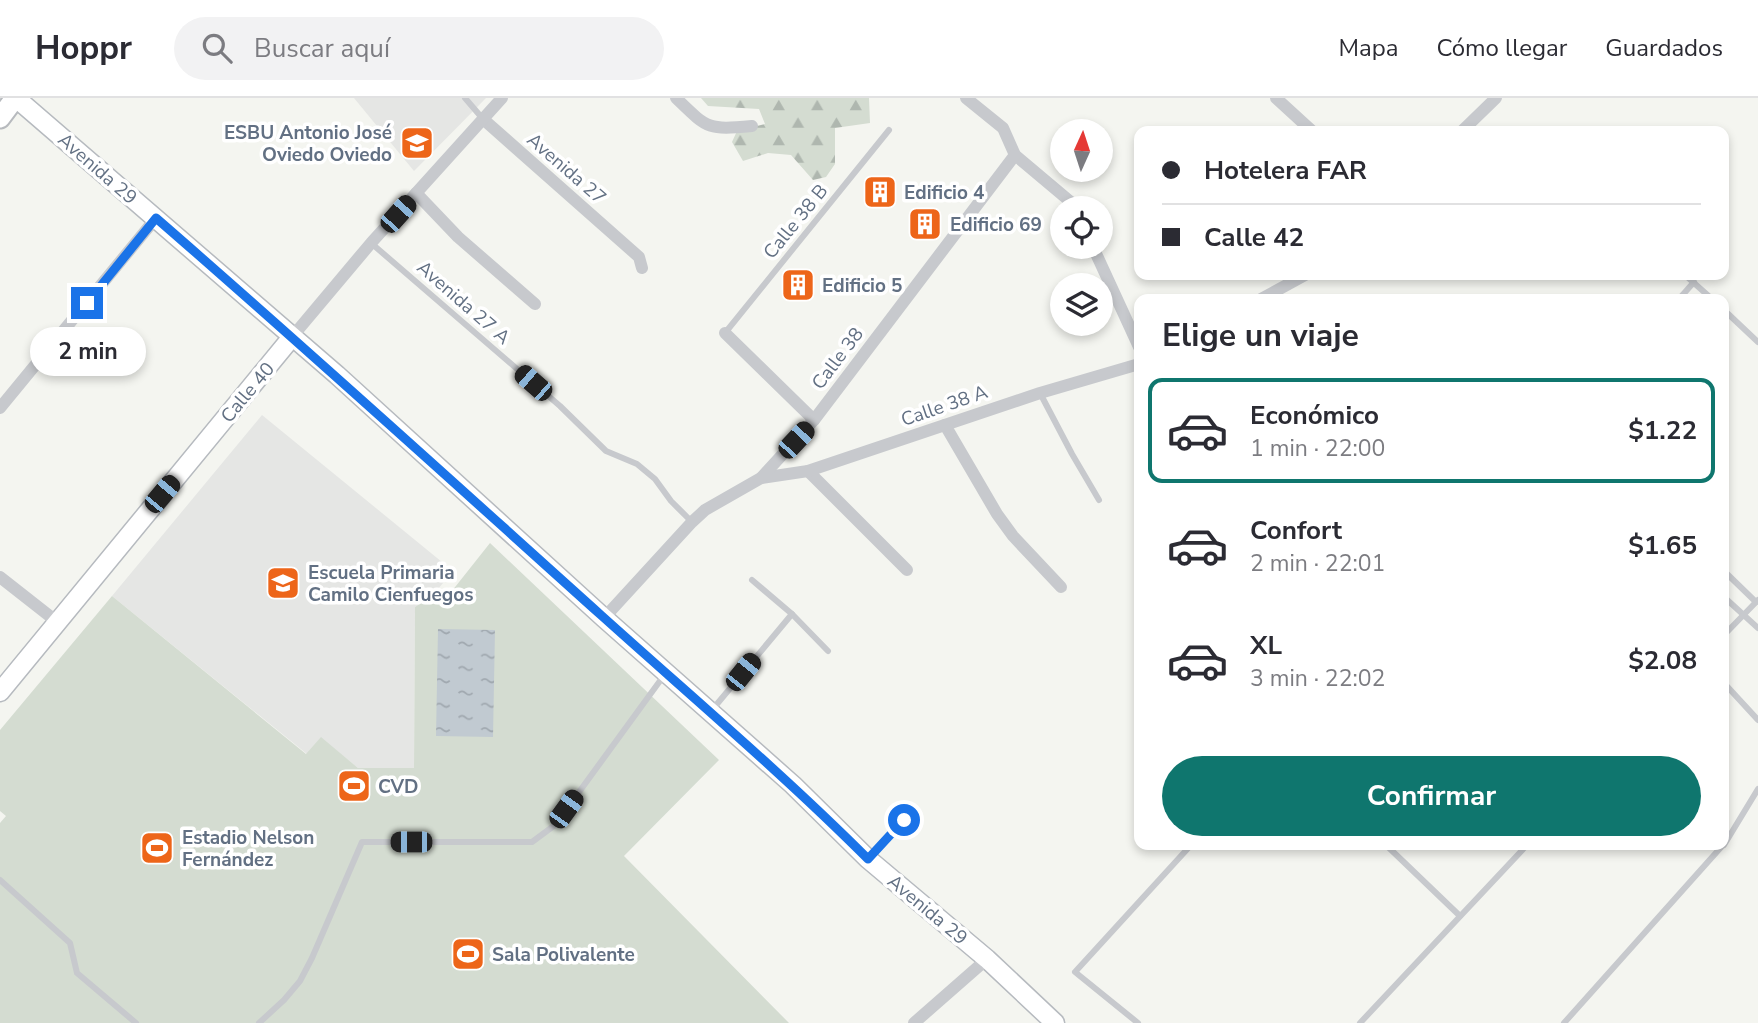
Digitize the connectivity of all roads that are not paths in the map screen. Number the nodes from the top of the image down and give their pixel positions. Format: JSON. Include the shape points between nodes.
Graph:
{"nodes":[{"id":1,"x":16,"y":98,"type":"edge"},
{"id":2,"x":465,"y":98,"type":"edge"},
{"id":3,"x":502,"y":98,"type":"edge"},
{"id":4,"x":676,"y":98,"type":"edge"},
{"id":5,"x":966,"y":98,"type":"edge"},
{"id":6,"x":1276,"y":98,"type":"edge"},
{"id":7,"x":1496,"y":98,"type":"edge"},
{"id":8,"x":0,"y":111,"type":"edge"},
{"id":9,"x":0,"y":118,"type":"edge"},
{"id":10,"x":483,"y":119,"type":"junction"},
{"id":11,"x":752,"y":125,"type":"dead end"},
{"id":12,"x":1307,"y":126,"type":"edge"},
{"id":13,"x":1467,"y":126,"type":"edge"},
{"id":14,"x":890,"y":130,"type":"dead end"},
{"id":15,"x":1015,"y":155,"type":"junction"},
{"id":16,"x":416,"y":193,"type":"junction"},
{"id":17,"x":1064,"y":196,"type":"edge"},
{"id":18,"x":156,"y":218,"type":"junction"},
{"id":19,"x":371,"y":243,"type":"junction"},
{"id":20,"x":1099,"y":259,"type":"edge"},
{"id":21,"x":642,"y":268,"type":"dead end"},
{"id":22,"x":1296,"y":280,"type":"edge"},
{"id":23,"x":1691,"y":280,"type":"edge"},
{"id":24,"x":1694,"y":282,"type":"junction"},
{"id":25,"x":1270,"y":294,"type":"edge"},
{"id":26,"x":1683,"y":294,"type":"edge"},
{"id":27,"x":1707,"y":294,"type":"edge"},
{"id":28,"x":535,"y":304,"type":"dead end"},
{"id":29,"x":1729,"y":315,"type":"edge"},
{"id":30,"x":725,"y":332,"type":"joint"},
{"id":31,"x":1134,"y":336,"type":"edge"},
{"id":32,"x":292,"y":337,"type":"junction"},
{"id":33,"x":1758,"y":342,"type":"edge"},
{"id":34,"x":1134,"y":365,"type":"edge"},
{"id":35,"x":1040,"y":393,"type":"junction"},
{"id":36,"x":0,"y":408,"type":"edge"},
{"id":37,"x":814,"y":420,"type":"junction"},
{"id":38,"x":944,"y":425,"type":"junction"},
{"id":39,"x":808,"y":471,"type":"junction"},
{"id":40,"x":761,"y":478,"type":"junction"},
{"id":41,"x":1100,"y":500,"type":"dead end"},
{"id":42,"x":692,"y":522,"type":"junction"},
{"id":43,"x":907,"y":570,"type":"dead end"},
{"id":44,"x":1729,"y":576,"type":"edge"},
{"id":45,"x":0,"y":577,"type":"edge"},
{"id":46,"x":752,"y":580,"type":"dead end"},
{"id":47,"x":1061,"y":587,"type":"dead end"},
{"id":48,"x":1757,"y":601,"type":"edge"},
{"id":49,"x":1729,"y":602,"type":"edge"},
{"id":50,"x":792,"y":614,"type":"junction"},
{"id":51,"x":1743,"y":615,"type":"junction"},
{"id":52,"x":604,"y":618,"type":"junction"},
{"id":53,"x":56,"y":621,"type":"junction"},
{"id":54,"x":1758,"y":628,"type":"edge"},
{"id":55,"x":1729,"y":630,"type":"edge"},
{"id":56,"x":828,"y":651,"type":"dead end"},
{"id":57,"x":666,"y":673,"type":"junction"},
{"id":58,"x":1729,"y":688,"type":"edge"},
{"id":59,"x":0,"y":692,"type":"edge"},
{"id":60,"x":711,"y":711,"type":"junction"},
{"id":61,"x":1758,"y":720,"type":"edge"},
{"id":62,"x":1758,"y":789,"type":"edge"},
{"id":63,"x":904,"y":820,"type":"dead end"},
{"id":64,"x":1729,"y":837,"type":"edge"},
{"id":65,"x":1186,"y":850,"type":"edge"},
{"id":66,"x":1391,"y":850,"type":"edge"},
{"id":67,"x":1522,"y":850,"type":"edge"},
{"id":68,"x":1720,"y":850,"type":"edge"},
{"id":69,"x":868,"y":859,"type":"junction"},
{"id":70,"x":0,"y":880,"type":"edge"},
{"id":71,"x":1460,"y":916,"type":"junction"},
{"id":72,"x":987,"y":959,"type":"junction"},
{"id":73,"x":916,"y":1022,"type":"edge"},
{"id":74,"x":136,"y":1023,"type":"edge"},
{"id":75,"x":259,"y":1023,"type":"edge"},
{"id":76,"x":1055,"y":1023,"type":"edge"},
{"id":77,"x":1138,"y":1023,"type":"edge"},
{"id":78,"x":1360,"y":1023,"type":"edge"},
{"id":79,"x":1564,"y":1023,"type":"edge"}],
"edges":[{"from":1,"to":8,"type":"main road"},
{"from":1,"to":9,"type":"main road"},
{"from":1,"to":18,"type":"main road","name":"Avenida 29"},
{"from":2,"to":10,"type":"lane","name":"Avenida 27"},
{"from":3,"to":10,"type":"street","name":"Calle 40"},
{"from":4,"to":11,"type":"street","via":[[702,123],[720,129]]},
{"from":5,"to":15,"type":"street","via":[[1003,128]]},
{"from":6,"to":12,"type":"street"},
{"from":7,"to":13,"type":"street"},
{"from":10,"to":16,"type":"street","name":"Calle 40"},
{"from":10,"to":21,"type":"street","name":"Avenida 27","via":[[639,257]]},
{"from":14,"to":30,"type":"lane","name":"Calle 38 B"},
{"from":15,"to":17,"type":"street"},
{"from":15,"to":37,"type":"street","name":"Calle 38"},
{"from":16,"to":19,"type":"street","name":"Calle 40"},
{"from":16,"to":28,"type":"street","via":[[458,237]]},
{"from":18,"to":32,"type":"main road","name":"Avenida 29"},
{"from":18,"to":36,"type":"street"},
{"from":19,"to":32,"type":"street","name":"Calle 40"},
{"from":19,"to":42,"type":"lane","name":"Avenida 27 A","via":[[606,451],[637,464],[655,479]]},
{"from":20,"to":31,"type":"street"},
{"from":22,"to":25,"type":"street"},
{"from":23,"to":24,"type":"lane"},
{"from":24,"to":26,"type":"lane"},
{"from":24,"to":27,"type":"lane"},
{"from":29,"to":33,"type":"lane"},
{"from":30,"to":37,"type":"street"},
{"from":32,"to":52,"type":"main road","name":"Avenida 29"},
{"from":32,"to":53,"type":"main road","name":"Calle 40"},
{"from":34,"to":35,"type":"street","name":"Calle 38 A"},
{"from":35,"to":38,"type":"street","name":"Calle 38 A"},
{"from":35,"to":41,"type":"lane"},
{"from":37,"to":40,"type":"street","name":"Calle 38"},
{"from":38,"to":39,"type":"street","name":"Calle 38 A"},
{"from":38,"to":47,"type":"street","via":[[1005,525]]},
{"from":39,"to":40,"type":"street","name":"Calle 38 A"},
{"from":39,"to":43,"type":"street"},
{"from":40,"to":42,"type":"street","name":"Calle 38"},
{"from":42,"to":52,"type":"street","name":"Calle 38"},
{"from":44,"to":48,"type":"lane"},
{"from":45,"to":53,"type":"street"},
{"from":46,"to":50,"type":"lane"},
{"from":48,"to":51,"type":"lane"},
{"from":49,"to":51,"type":"lane"},
{"from":50,"to":56,"type":"lane"},
{"from":50,"to":60,"type":"lane"},
{"from":51,"to":54,"type":"lane"},
{"from":51,"to":55,"type":"lane"},
{"from":52,"to":57,"type":"main road","name":"Avenida 29"},
{"from":53,"to":59,"type":"main road","name":"Calle 40"},
{"from":57,"to":60,"type":"main road","name":"Avenida 29"},
{"from":57,"to":75,"type":"lane","via":[[555,825],[532,842],[362,842],[306,970]]},
{"from":58,"to":61,"type":"lane"},
{"from":60,"to":69,"type":"main road","name":"Avenida 29"},
{"from":62,"to":64,"type":"lane"},
{"from":63,"to":69,"type":"lane"},
{"from":65,"to":77,"type":"lane","via":[[1074,971]]},
{"from":66,"to":71,"type":"lane"},
{"from":67,"to":71,"type":"lane"},
{"from":68,"to":79,"type":"lane"},
{"from":69,"to":72,"type":"main road","name":"Avenida 29"},
{"from":70,"to":74,"type":"lane","via":[[70,943],[77,973]]},
{"from":71,"to":78,"type":"lane"},
{"from":72,"to":73,"type":"street"},
{"from":72,"to":76,"type":"main road","name":"Avenida 29"}]}
